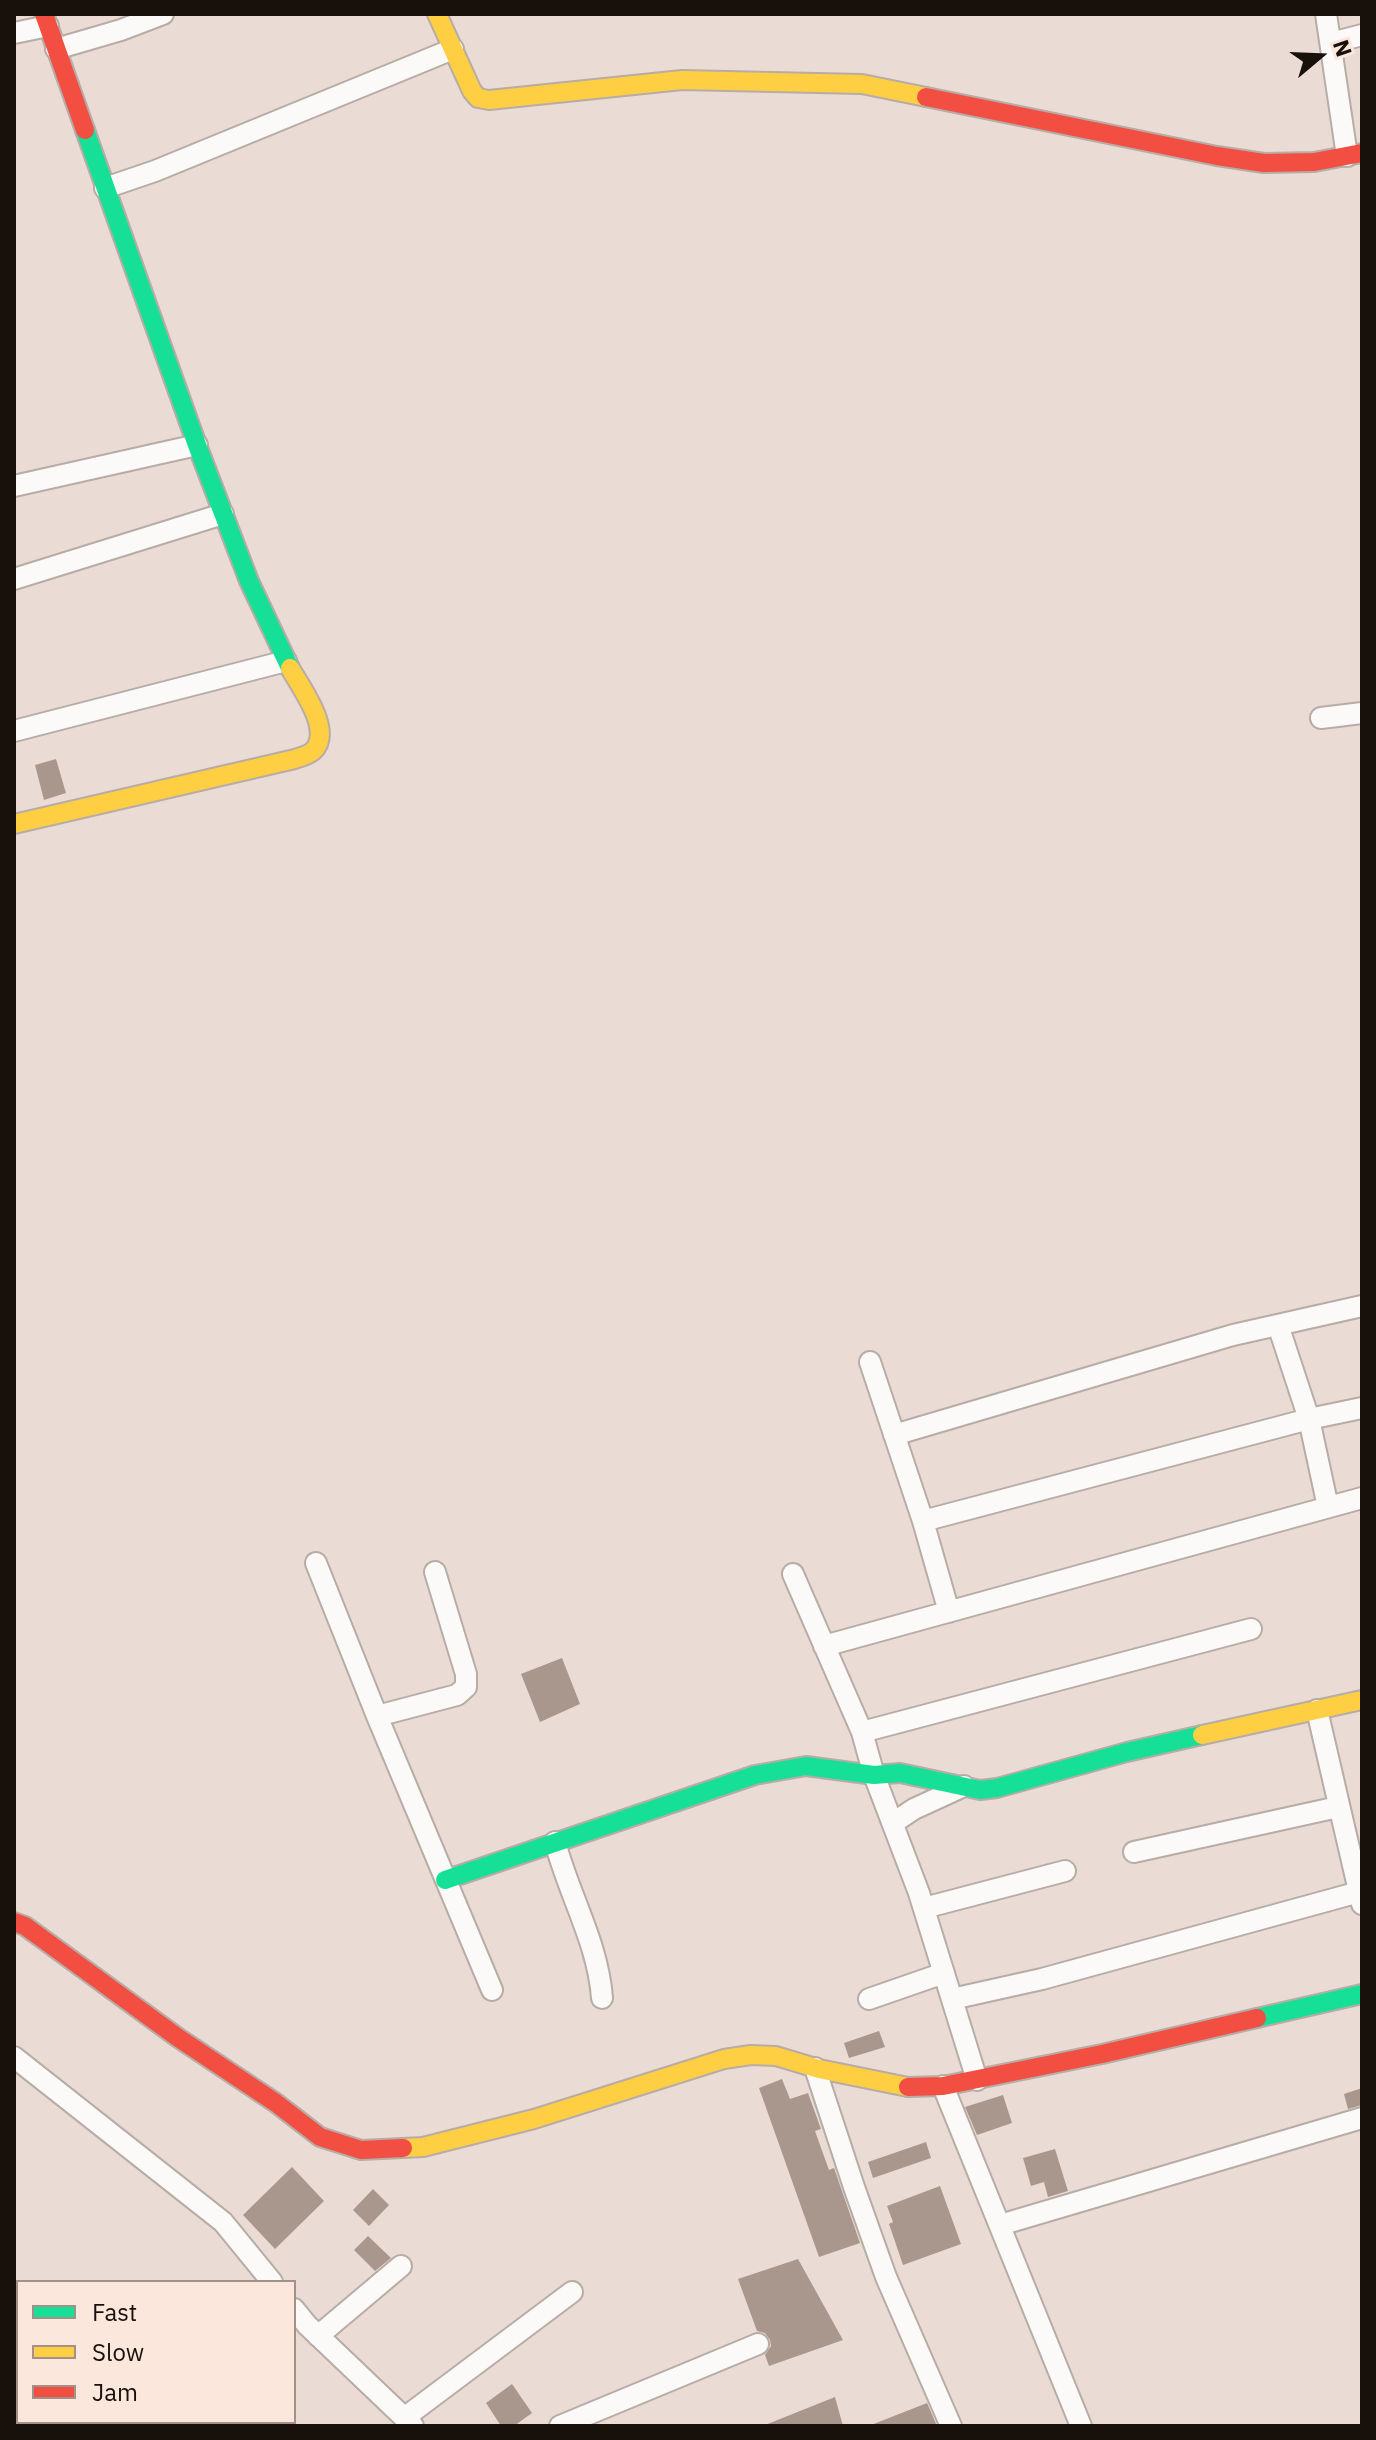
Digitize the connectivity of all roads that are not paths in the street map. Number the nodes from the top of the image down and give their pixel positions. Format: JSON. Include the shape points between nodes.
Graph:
{"nodes":[{"id":1,"x":163,"y":14,"type":"edge"},
{"id":2,"x":437,"y":14,"type":"edge"},
{"id":3,"x":1326,"y":14,"type":"edge"},
{"id":4,"x":46,"y":20,"type":"edge"},
{"id":5,"x":14,"y":33,"type":"edge"},
{"id":6,"x":1362,"y":35,"type":"edge"},
{"id":7,"x":1331,"y":43,"type":"junction"},
{"id":8,"x":56,"y":49,"type":"junction"},
{"id":9,"x":453,"y":49,"type":"junction"},
{"id":10,"x":1354,"y":154,"type":"edge"},
{"id":11,"x":105,"y":188,"type":"junction"},
{"id":12,"x":197,"y":445,"type":"junction"},
{"id":13,"x":14,"y":486,"type":"edge"},
{"id":14,"x":223,"y":514,"type":"junction"},
{"id":15,"x":14,"y":579,"type":"edge"},
{"id":16,"x":286,"y":661,"type":"junction"},
{"id":17,"x":1362,"y":713,"type":"edge"},
{"id":18,"x":1321,"y":718,"type":"dead end"},
{"id":19,"x":14,"y":731,"type":"edge"},
{"id":20,"x":14,"y":824,"type":"edge"},
{"id":21,"x":1362,"y":1306,"type":"edge"},
{"id":22,"x":1278,"y":1325,"type":"junction"},
{"id":23,"x":870,"y":1362,"type":"dead end"},
{"id":24,"x":1362,"y":1408,"type":"edge"},
{"id":25,"x":1309,"y":1419,"type":"junction"},
{"id":26,"x":894,"y":1435,"type":"junction"},
{"id":27,"x":1362,"y":1498,"type":"edge"},
{"id":28,"x":1328,"y":1507,"type":"junction"},
{"id":29,"x":923,"y":1521,"type":"junction"},
{"id":30,"x":316,"y":1563,"type":"dead end"},
{"id":31,"x":435,"y":1572,"type":"dead end"},
{"id":32,"x":793,"y":1574,"type":"dead end"},
{"id":33,"x":949,"y":1612,"type":"junction"},
{"id":34,"x":1251,"y":1629,"type":"dead end"},
{"id":35,"x":824,"y":1646,"type":"junction"},
{"id":36,"x":1362,"y":1700,"type":"edge"},
{"id":37,"x":1317,"y":1710,"type":"junction"},
{"id":38,"x":377,"y":1716,"type":"junction"},
{"id":39,"x":862,"y":1732,"type":"junction"},
{"id":40,"x":874,"y":1775,"type":"junction"},
{"id":41,"x":964,"y":1786,"type":"junction"},
{"id":42,"x":1338,"y":1807,"type":"junction"},
{"id":43,"x":893,"y":1823,"type":"junction"},
{"id":44,"x":555,"y":1842,"type":"junction"},
{"id":45,"x":1134,"y":1852,"type":"dead end"},
{"id":46,"x":1065,"y":1871,"type":"dead end"},
{"id":47,"x":445,"y":1880,"type":"junction"},
{"id":48,"x":1360,"y":1898,"type":"edge"},
{"id":49,"x":924,"y":1908,"type":"junction"},
{"id":50,"x":14,"y":1922,"type":"edge"},
{"id":51,"x":944,"y":1973,"type":"junction"},
{"id":52,"x":492,"y":1990,"type":"dead end"},
{"id":53,"x":1362,"y":1994,"type":"edge"},
{"id":54,"x":602,"y":1998,"type":"dead end"},
{"id":55,"x":869,"y":1999,"type":"dead end"},
{"id":56,"x":952,"y":1999,"type":"junction"},
{"id":57,"x":14,"y":2057,"type":"edge"},
{"id":58,"x":815,"y":2068,"type":"junction"},
{"id":59,"x":977,"y":2080,"type":"junction"},
{"id":60,"x":943,"y":2086,"type":"junction"},
{"id":61,"x":1362,"y":2118,"type":"edge"},
{"id":62,"x":1000,"y":2225,"type":"junction"},
{"id":63,"x":401,"y":2266,"type":"dead end"},
{"id":64,"x":270,"y":2280,"type":"edge"},
{"id":65,"x":572,"y":2292,"type":"dead end"},
{"id":66,"x":296,"y":2311,"type":"edge"},
{"id":67,"x":318,"y":2336,"type":"junction"},
{"id":68,"x":758,"y":2344,"type":"dead end"},
{"id":69,"x":408,"y":2422,"type":"edge"},
{"id":70,"x":560,"y":2426,"type":"edge"},
{"id":71,"x":951,"y":2426,"type":"edge"},
{"id":72,"x":1081,"y":2426,"type":"edge"}],
"edges":[{"from":1,"to":8,"type":"street"},
{"from":2,"to":9,"type":"street"},
{"from":3,"to":7,"type":"street"},
{"from":4,"to":5,"type":"street"},
{"from":4,"to":8,"type":"street"},
{"from":6,"to":7,"type":"street"},
{"from":7,"to":10,"type":"street"},
{"from":8,"to":11,"type":"street"},
{"from":9,"to":10,"type":"street","via":[[472,91],[489,100],[682,80],[862,84],[1264,163]]},
{"from":9,"to":11,"type":"street"},
{"from":11,"to":12,"type":"street"},
{"from":12,"to":13,"type":"street"},
{"from":12,"to":14,"type":"street"},
{"from":14,"to":15,"type":"street"},
{"from":14,"to":16,"type":"street"},
{"from":16,"to":19,"type":"street"},
{"from":16,"to":20,"type":"street","via":[[320,727],[312,752]]},
{"from":17,"to":18,"type":"street"},
{"from":21,"to":22,"type":"street"},
{"from":22,"to":25,"type":"street"},
{"from":22,"to":26,"type":"street"},
{"from":23,"to":26,"type":"street"},
{"from":24,"to":25,"type":"street"},
{"from":25,"to":28,"type":"street"},
{"from":25,"to":29,"type":"street"},
{"from":26,"to":29,"type":"street"},
{"from":27,"to":28,"type":"street"},
{"from":28,"to":33,"type":"street"},
{"from":29,"to":33,"type":"street"},
{"from":30,"to":38,"type":"street"},
{"from":31,"to":38,"type":"street","via":[[466,1687],[457,1695]]},
{"from":32,"to":35,"type":"street"},
{"from":33,"to":35,"type":"street"},
{"from":34,"to":39,"type":"street"},
{"from":35,"to":39,"type":"street"},
{"from":36,"to":37,"type":"street"},
{"from":37,"to":41,"type":"street","via":[[1127,1752],[997,1788]]},
{"from":37,"to":42,"type":"street"},
{"from":38,"to":47,"type":"street"},
{"from":39,"to":40,"type":"street"},
{"from":40,"to":41,"type":"street","via":[[900,1773]]},
{"from":40,"to":43,"type":"street"},
{"from":40,"to":44,"type":"street","via":[[787,1768]]},
{"from":41,"to":43,"type":"street"},
{"from":42,"to":45,"type":"street"},
{"from":42,"to":48,"type":"street"},
{"from":43,"to":49,"type":"street"},
{"from":44,"to":47,"type":"street"},
{"from":44,"to":54,"type":"street","via":[[588,1931]]},
{"from":46,"to":49,"type":"street"},
{"from":47,"to":52,"type":"street"},
{"from":48,"to":56,"type":"street"},
{"from":49,"to":51,"type":"street"},
{"from":50,"to":58,"type":"street","via":[[320,2137],[361,2150],[423,2147],[534,2119],[724,2059],[776,2056]]},
{"from":51,"to":55,"type":"street"},
{"from":51,"to":56,"type":"street"},
{"from":53,"to":59,"type":"street"},
{"from":56,"to":59,"type":"street"},
{"from":57,"to":64,"type":"street","via":[[223,2222]]},
{"from":58,"to":60,"type":"street","via":[[910,2087]]},
{"from":58,"to":71,"type":"street","via":[[886,2277]]},
{"from":59,"to":60,"type":"street"},
{"from":60,"to":62,"type":"street"},
{"from":61,"to":62,"type":"street"},
{"from":62,"to":72,"type":"street"},
{"from":63,"to":67,"type":"street"},
{"from":65,"to":69,"type":"street"},
{"from":66,"to":67,"type":"street"},
{"from":67,"to":69,"type":"street"},
{"from":68,"to":70,"type":"street"}]}
